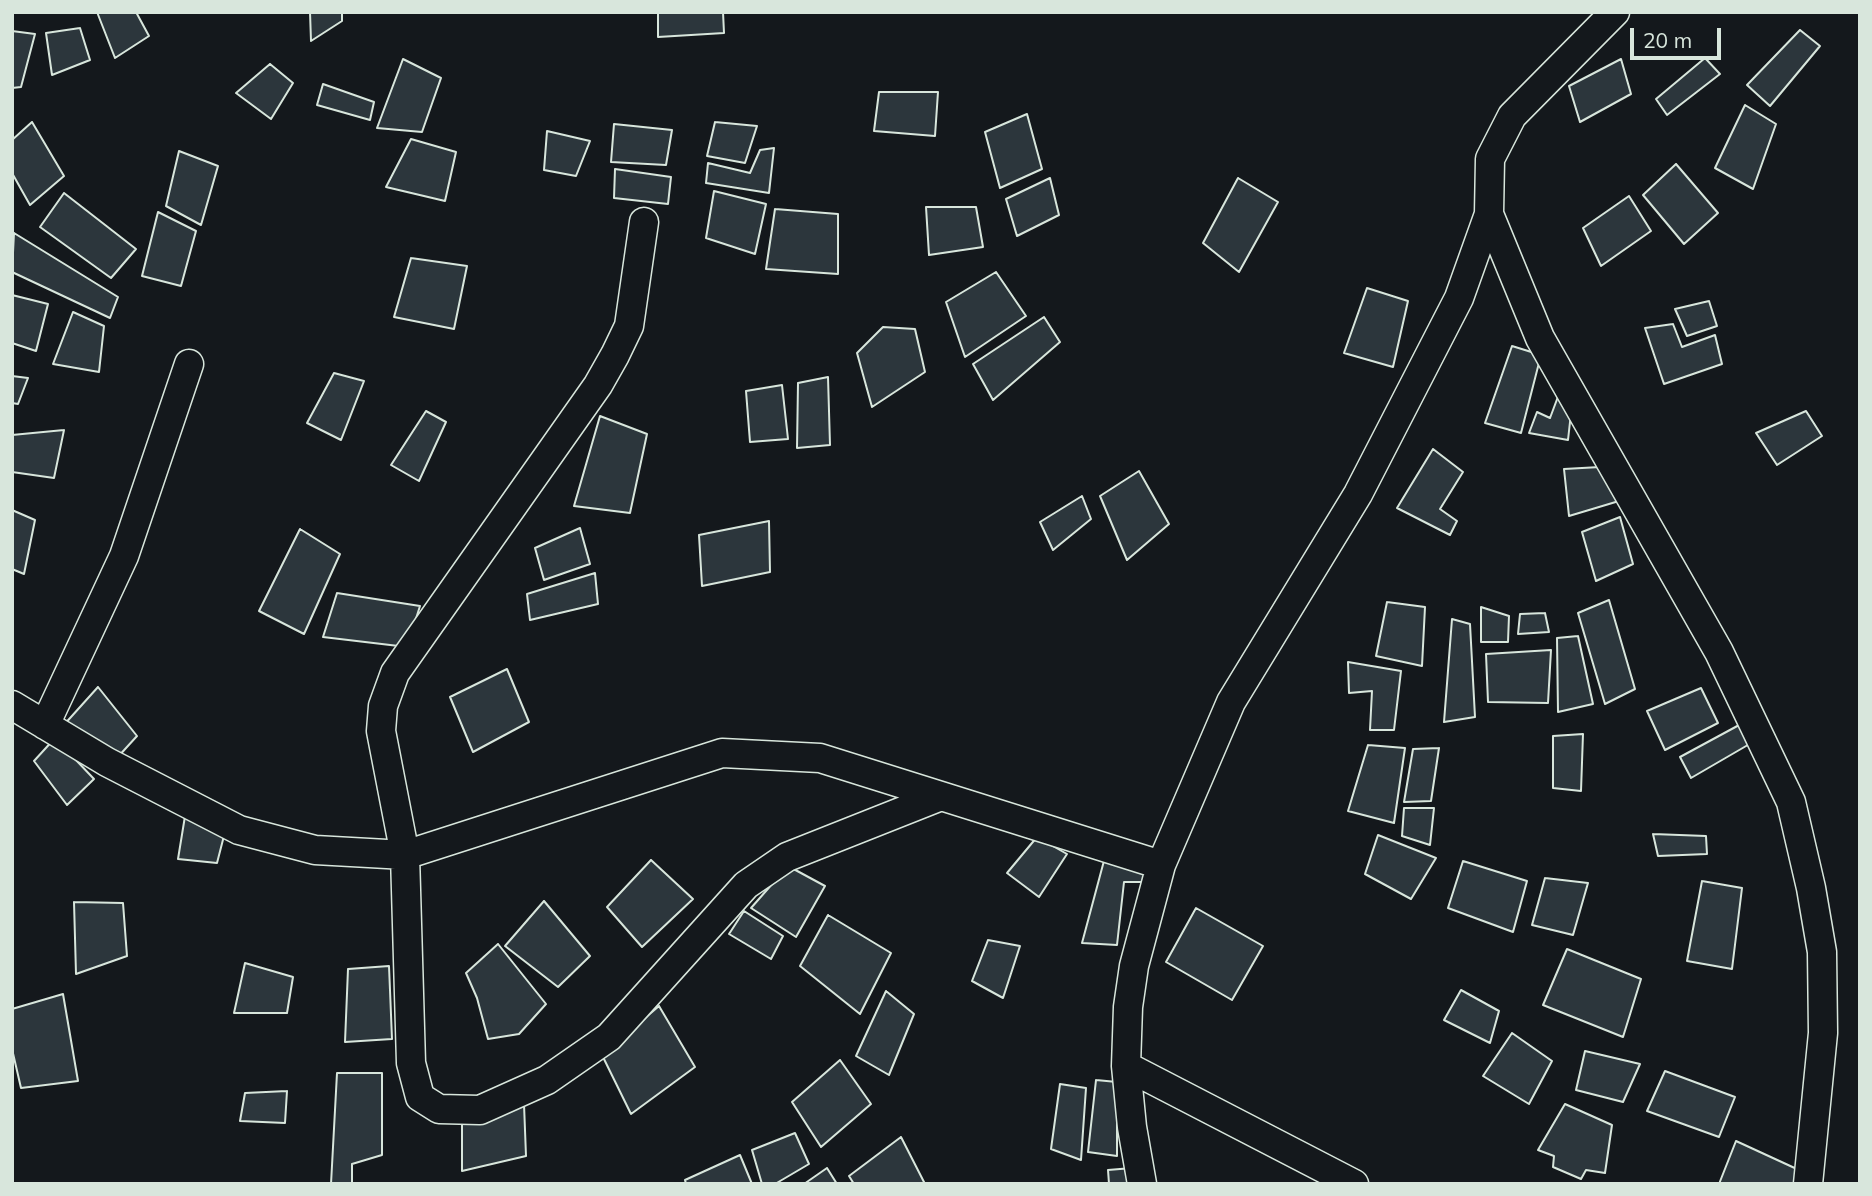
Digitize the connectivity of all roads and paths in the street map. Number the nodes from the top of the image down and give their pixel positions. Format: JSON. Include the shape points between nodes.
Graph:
{"nodes":[{"id":1,"x":1615,"y":12,"type":"edge"},
{"id":2,"x":1489,"y":214,"type":"junction"},
{"id":3,"x":644,"y":222,"type":"dead end"},
{"id":4,"x":189,"y":364,"type":"dead end"},
{"id":5,"x":12,"y":705,"type":"edge"},
{"id":6,"x":45,"y":725,"type":"junction"},
{"id":7,"x":941,"y":796,"type":"junction"},
{"id":8,"x":405,"y":855,"type":"junction"},
{"id":9,"x":1161,"y":865,"type":"junction"},
{"id":10,"x":1126,"y":1066,"type":"junction"},
{"id":11,"x":1142,"y":1184,"type":"edge"},
{"id":12,"x":1354,"y":1184,"type":"edge"},
{"id":13,"x":1808,"y":1184,"type":"edge"}],
"edges":[{"from":1,"to":2,"type":"street","via":[[1512,116],[1490,159]]},
{"from":2,"to":9,"type":"street","via":[[1459,298],[1358,494],[1231,702]]},
{"from":2,"to":13,"type":"street","via":[[1540,338],[1719,652],[1791,802],[1822,953],[1823,1033]]},
{"from":3,"to":8,"type":"street","via":[[629,326],[615,355],[395,673],[383,706],[381,731]]},
{"from":4,"to":6,"type":"street","via":[[124,556]]},
{"from":5,"to":6,"type":"street"},
{"from":6,"to":8,"type":"street","via":[[239,830],[315,850]]},
{"from":7,"to":8,"type":"street","via":[[820,758],[722,752]]},
{"from":7,"to":8,"type":"street","via":[[787,857],[746,884],[609,1037],[547,1080],[481,1110],[439,1109],[420,1097],[411,1063]]},
{"from":7,"to":9,"type":"street"},
{"from":9,"to":10,"type":"street","via":[[1134,966]]},
{"from":10,"to":11,"type":"street"},
{"from":10,"to":12,"type":"street"}]}
